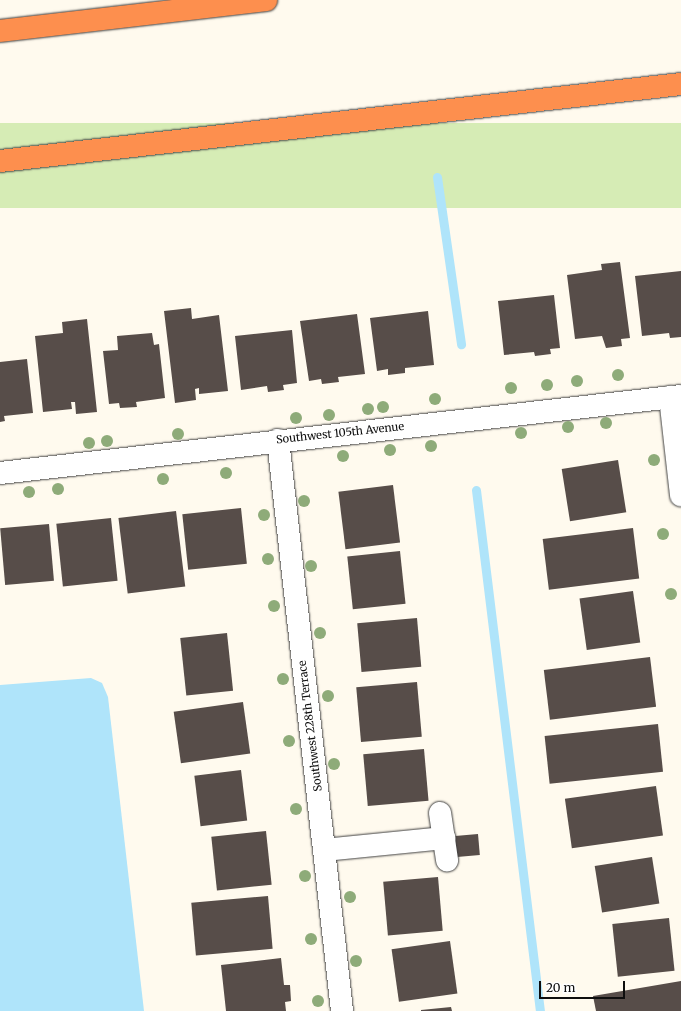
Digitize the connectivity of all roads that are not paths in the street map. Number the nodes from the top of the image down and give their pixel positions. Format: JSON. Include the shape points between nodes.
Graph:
{"nodes":[{"id":1,"x":266,"y":0,"type":"edge"},
{"id":2,"x":0,"y":31,"type":"edge"},
{"id":3,"x":681,"y":84,"type":"edge"},
{"id":4,"x":0,"y":161,"type":"edge"},
{"id":5,"x":675,"y":396,"type":"edge"},
{"id":6,"x":278,"y":440,"type":"junction"},
{"id":7,"x":0,"y":473,"type":"edge"},
{"id":8,"x":681,"y":495,"type":"edge"},
{"id":9,"x":440,"y":813,"type":"dead end"},
{"id":10,"x":444,"y":838,"type":"junction"},
{"id":11,"x":324,"y":850,"type":"junction"},
{"id":12,"x":447,"y":860,"type":"dead end"},
{"id":13,"x":342,"y":1011,"type":"edge"}],
"edges":[{"from":1,"to":2,"type":"highway"},
{"from":3,"to":4,"type":"highway"},
{"from":5,"to":6,"type":"street","name":"Southwest 105th Avenue"},
{"from":5,"to":8,"type":"street"},
{"from":6,"to":7,"type":"street","name":"Southwest 105th Avenue"},
{"from":6,"to":11,"type":"street","name":"Southwest 228th Terrace"},
{"from":9,"to":10,"type":"street"},
{"from":10,"to":11,"type":"street"},
{"from":10,"to":12,"type":"street"},
{"from":11,"to":13,"type":"street","name":"Southwest 228th Terrace"}]}
